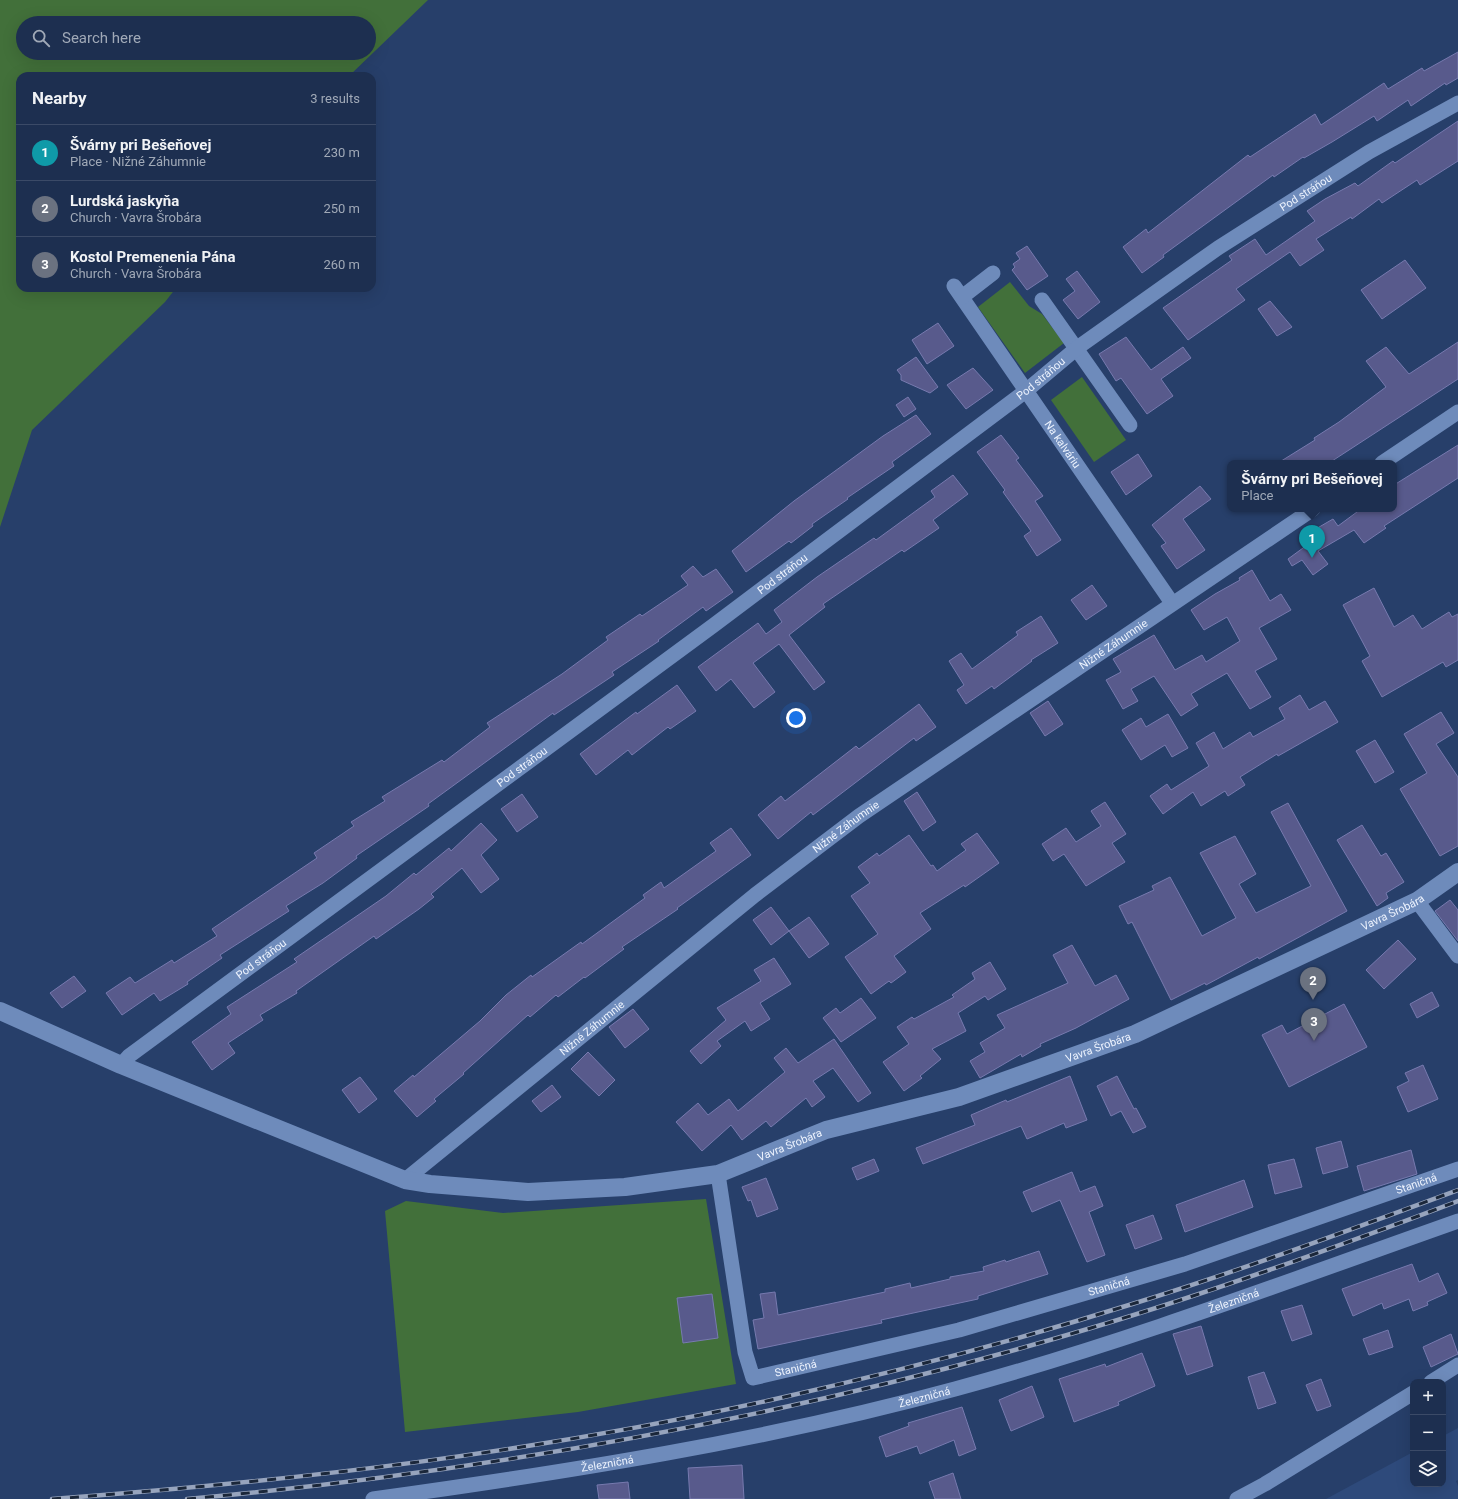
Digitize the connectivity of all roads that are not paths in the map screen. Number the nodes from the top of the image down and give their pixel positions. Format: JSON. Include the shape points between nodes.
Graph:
{"nodes":[{"id":1,"x":1458,"y":103,"type":"edge"},
{"id":2,"x":994,"y":273,"type":"dead end"},
{"id":3,"x":1042,"y":300,"type":"dead end"},
{"id":4,"x":1077,"y":348,"type":"junction"},
{"id":5,"x":1027,"y":390,"type":"junction"},
{"id":6,"x":1458,"y":412,"type":"edge"},
{"id":7,"x":1130,"y":425,"type":"dead end"},
{"id":8,"x":1386,"y":460,"type":"edge"},
{"id":9,"x":1308,"y":512,"type":"edge"},
{"id":10,"x":1172,"y":603,"type":"junction"},
{"id":11,"x":1458,"y":872,"type":"edge"},
{"id":12,"x":1417,"y":901,"type":"junction"},
{"id":13,"x":1458,"y":956,"type":"edge"},
{"id":14,"x":0,"y":1012,"type":"edge"},
{"id":15,"x":121,"y":1065,"type":"junction"},
{"id":16,"x":1458,"y":1169,"type":"edge"},
{"id":17,"x":718,"y":1174,"type":"junction"},
{"id":18,"x":405,"y":1180,"type":"junction"},
{"id":19,"x":1458,"y":1221,"type":"edge"},
{"id":20,"x":1458,"y":1366,"type":"edge"},
{"id":21,"x":1436,"y":1379,"type":"edge"},
{"id":22,"x":1410,"y":1395,"type":"edge"},
{"id":23,"x":373,"y":1499,"type":"edge"},
{"id":24,"x":1237,"y":1499,"type":"edge"}],
"edges":[{"from":1,"to":4,"type":"street","name":"Pod stráňou","via":[[1370,152],[1218,248]]},
{"from":2,"to":5,"type":"street","name":"Na kalváriu","via":[[958,291]]},
{"from":3,"to":4,"type":"street"},
{"from":4,"to":5,"type":"street","name":"Pod stráňou"},
{"from":4,"to":7,"type":"street"},
{"from":5,"to":10,"type":"street","name":"Na kalváriu"},
{"from":5,"to":15,"type":"street","name":"Pod stráňou","via":[[714,625],[129,1056]]},
{"from":6,"to":8,"type":"street"},
{"from":9,"to":10,"type":"street","name":"Nižné Záhumnie"},
{"from":10,"to":18,"type":"street","name":"Nižné Záhumnie","via":[[859,816],[749,900]]},
{"from":11,"to":12,"type":"street","name":"Vavra Šrobára"},
{"from":12,"to":13,"type":"street"},
{"from":12,"to":17,"type":"street","name":"Vavra Šrobára","via":[[1135,1034],[960,1097],[826,1130]]},
{"from":14,"to":15,"type":"street","name":"Vavra Šrobára"},
{"from":15,"to":18,"type":"street","name":"Vavra Šrobára"},
{"from":16,"to":17,"type":"street","name":"Staničná","via":[[1185,1264],[959,1330],[753,1378],[745,1352]]},
{"from":17,"to":18,"type":"street","name":"Vavra Šrobára","via":[[625,1187],[528,1192]]},
{"from":19,"to":23,"type":"street","name":"Železničná","via":[[1167,1324],[935,1394],[780,1430],[658,1454],[554,1473]]},
{"from":20,"to":21,"type":"street"},
{"from":22,"to":24,"type":"street"}]}
